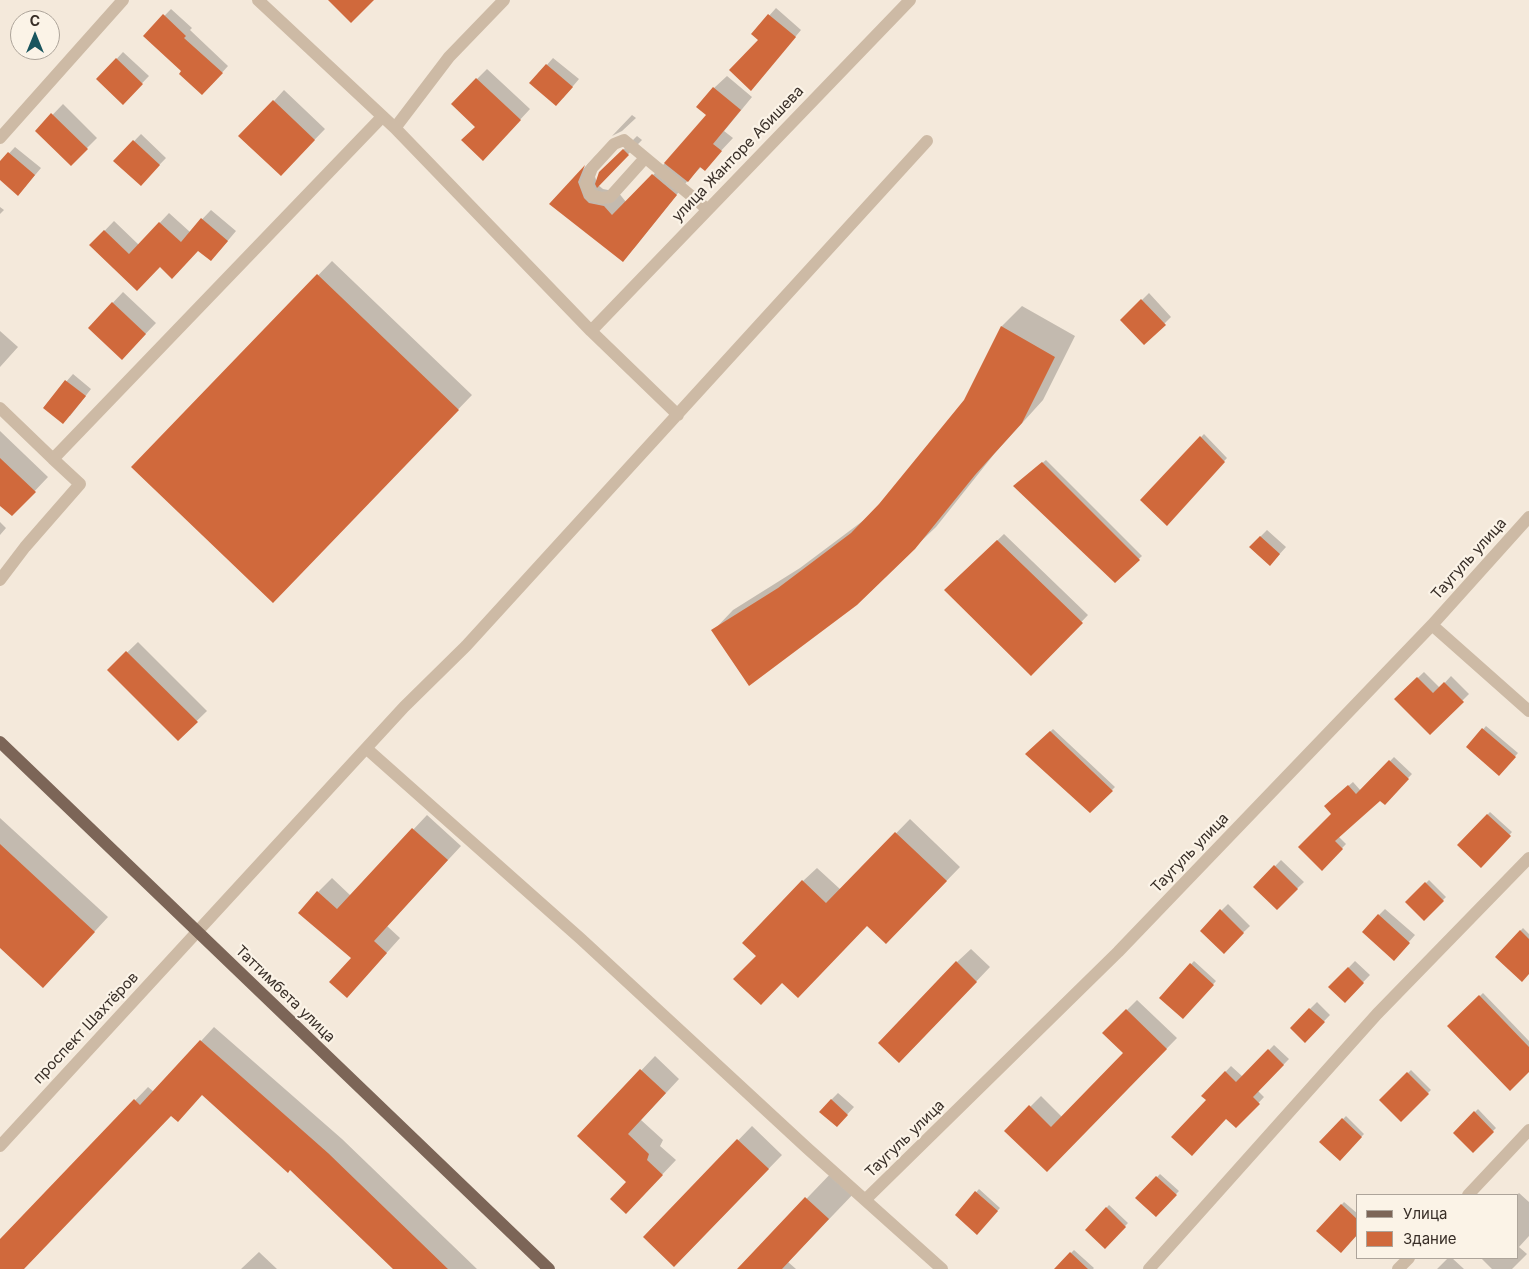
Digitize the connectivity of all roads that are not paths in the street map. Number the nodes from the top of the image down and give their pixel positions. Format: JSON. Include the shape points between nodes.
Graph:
{"nodes":[{"id":1,"x":123,"y":0,"type":"edge"},
{"id":2,"x":258,"y":0,"type":"edge"},
{"id":3,"x":504,"y":0,"type":"edge"},
{"id":4,"x":910,"y":0,"type":"edge"},
{"id":5,"x":382,"y":117,"type":"junction"},
{"id":6,"x":395,"y":128,"type":"junction"},
{"id":7,"x":0,"y":138,"type":"edge"},
{"id":8,"x":927,"y":141,"type":"dead end"},
{"id":9,"x":645,"y":158,"type":"junction"},
{"id":10,"x":707,"y":209,"type":"junction"},
{"id":11,"x":591,"y":331,"type":"junction"},
{"id":12,"x":0,"y":408,"type":"edge"},
{"id":13,"x":678,"y":415,"type":"junction"},
{"id":14,"x":53,"y":459,"type":"junction"},
{"id":15,"x":1529,"y":517,"type":"edge"},
{"id":16,"x":0,"y":580,"type":"edge"},
{"id":17,"x":1432,"y":625,"type":"junction"},
{"id":18,"x":1529,"y":711,"type":"edge"},
{"id":19,"x":0,"y":742,"type":"edge"},
{"id":20,"x":367,"y":749,"type":"junction"},
{"id":21,"x":1529,"y":858,"type":"edge"},
{"id":22,"x":197,"y":933,"type":"junction"},
{"id":23,"x":1529,"y":1130,"type":"edge"},
{"id":24,"x":0,"y":1146,"type":"edge"},
{"id":25,"x":1469,"y":1194,"type":"edge"},
{"id":26,"x":865,"y":1200,"type":"junction"},
{"id":27,"x":1408,"y":1259,"type":"edge"},
{"id":28,"x":548,"y":1269,"type":"edge"},
{"id":29,"x":942,"y":1269,"type":"edge"},
{"id":30,"x":1149,"y":1269,"type":"edge"},
{"id":31,"x":1398,"y":1269,"type":"edge"}],
"edges":[{"from":1,"to":7,"type":"street"},
{"from":2,"to":5,"type":"street"},
{"from":3,"to":6,"type":"street","via":[[449,57]]},
{"from":4,"to":10,"type":"street","name":"улица Жанторе Абишева"},
{"from":5,"to":6,"type":"street"},
{"from":5,"to":14,"type":"street"},
{"from":6,"to":11,"type":"street"},
{"from":8,"to":13,"type":"street","name":"проспект Шахтёров"},
{"from":9,"to":9,"type":"street","via":[[624,140],[614,144],[592,168],[586,184],[591,195],[610,196]]},
{"from":9,"to":10,"type":"street"},
{"from":10,"to":11,"type":"street","name":"улица Жанторе Абишева"},
{"from":11,"to":13,"type":"street"},
{"from":12,"to":14,"type":"street"},
{"from":13,"to":20,"type":"street","name":"проспект Шахтёров"},
{"from":14,"to":16,"type":"street","via":[[80,484]]},
{"from":15,"to":17,"type":"street","name":"Таугуль улица"},
{"from":17,"to":18,"type":"street"},
{"from":17,"to":26,"type":"street","name":"Таугуль улица","via":[[1118,952]]},
{"from":19,"to":22,"type":"main road","name":"Таттимбета улица"},
{"from":20,"to":22,"type":"street","name":"проспект Шахтёров"},
{"from":20,"to":26,"type":"street","via":[[581,939]]},
{"from":21,"to":30,"type":"street","via":[[1377,1014]]},
{"from":22,"to":24,"type":"street","name":"проспект Шахтёров"},
{"from":22,"to":28,"type":"main road","name":"Таттимбета улица"},
{"from":23,"to":25,"type":"street"},
{"from":26,"to":29,"type":"street"},
{"from":27,"to":31,"type":"street"}]}
